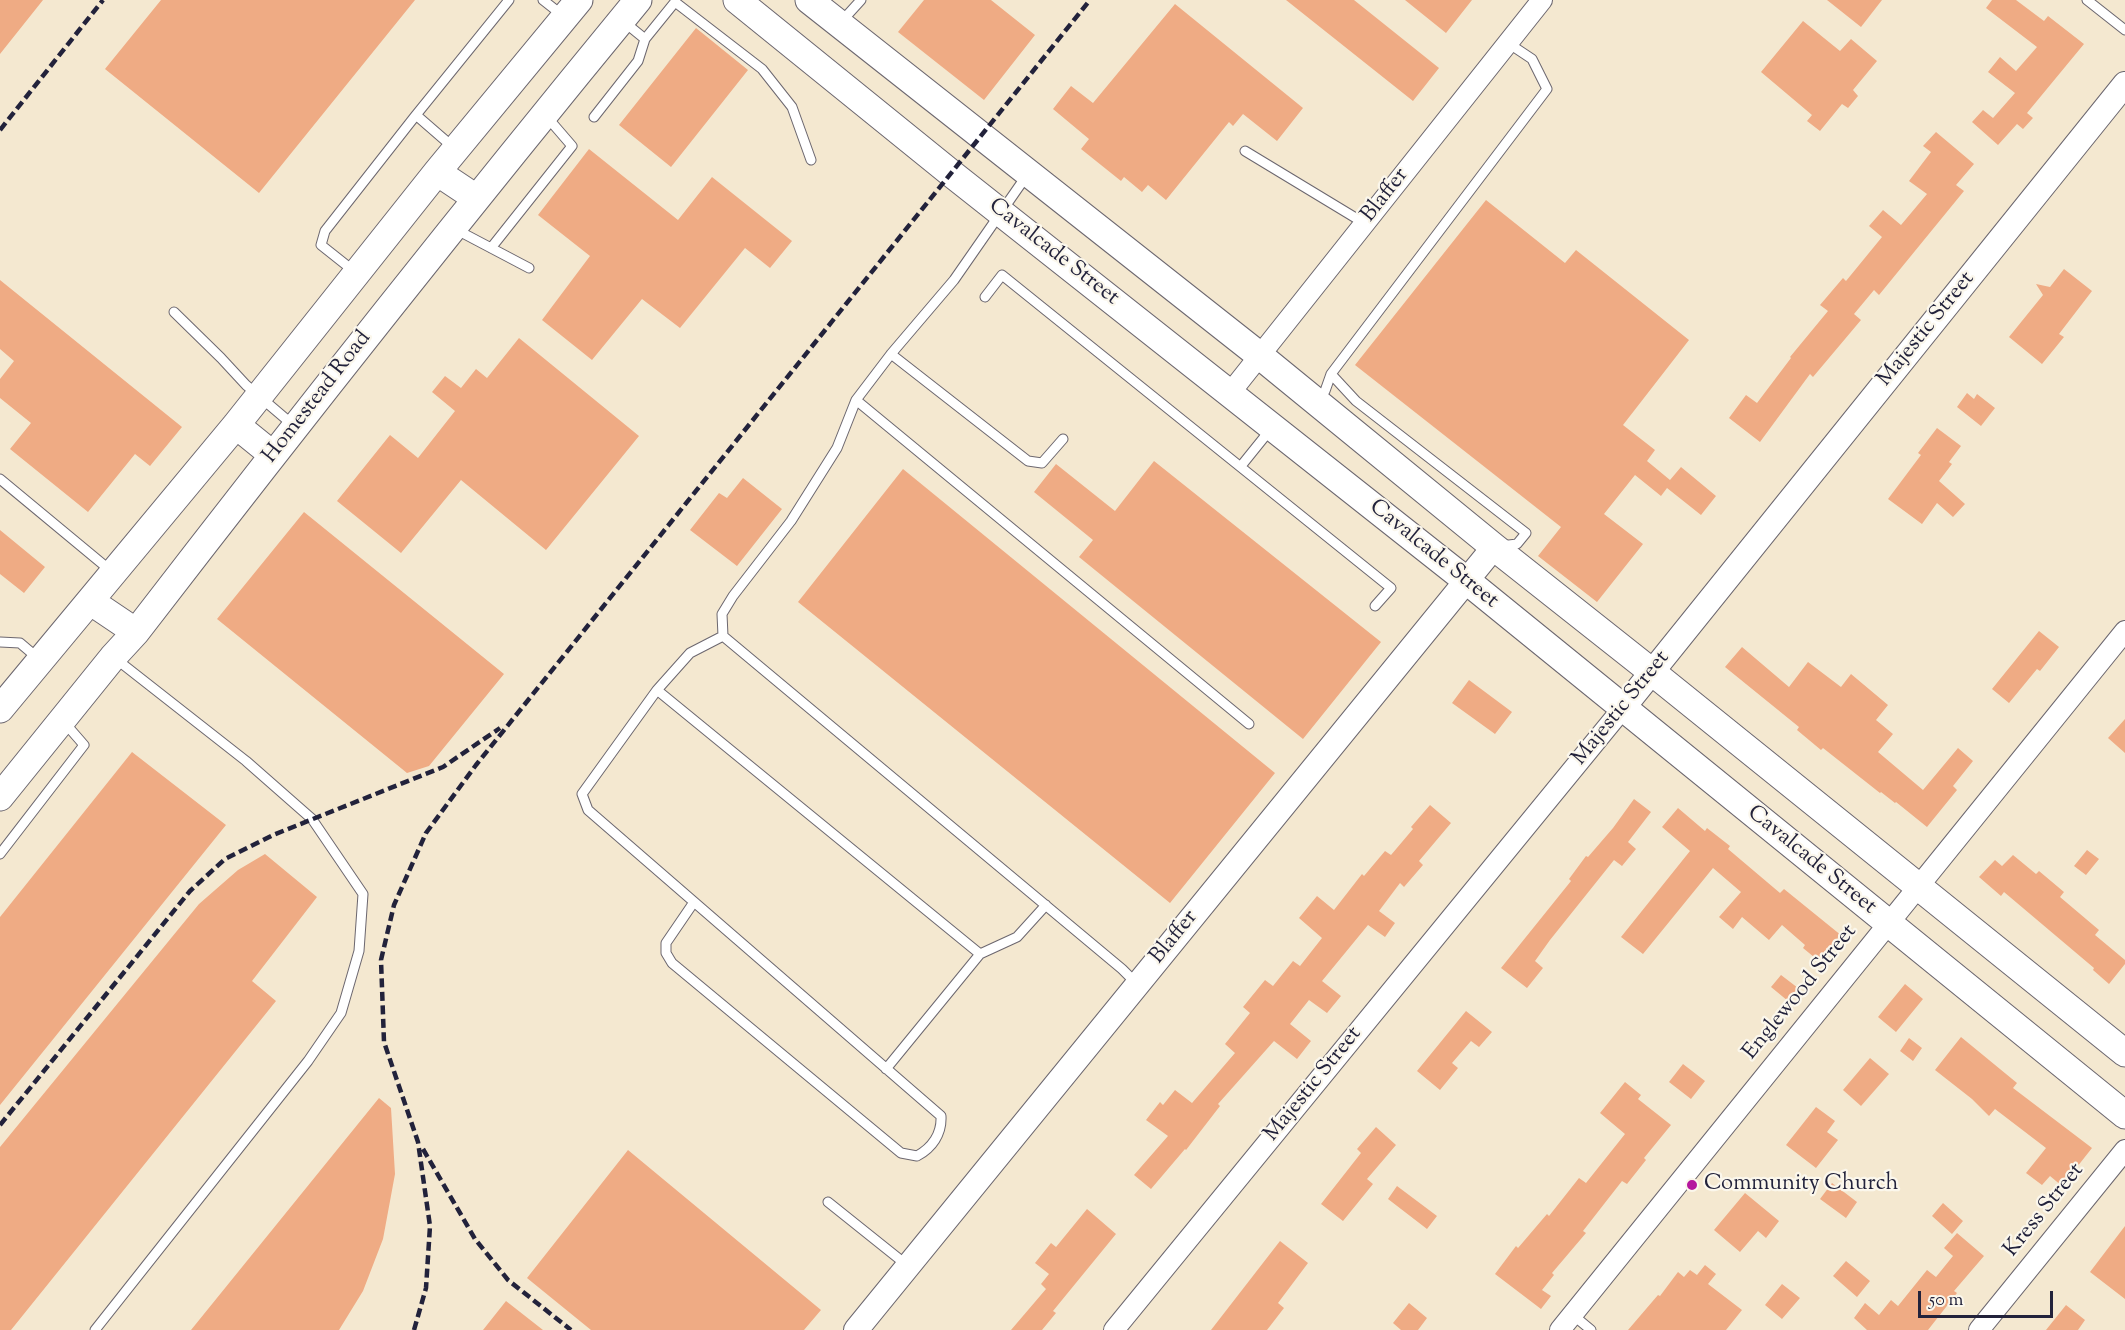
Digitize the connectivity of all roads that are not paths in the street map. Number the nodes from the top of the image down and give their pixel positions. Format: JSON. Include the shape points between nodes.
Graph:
{"nodes":[{"id":1,"x":509,"y":0,"type":"edge"},
{"id":2,"x":543,"y":0,"type":"edge"},
{"id":3,"x":737,"y":0,"type":"edge"},
{"id":4,"x":809,"y":0,"type":"edge"},
{"id":5,"x":861,"y":0,"type":"edge"},
{"id":6,"x":1542,"y":0,"type":"edge"},
{"id":7,"x":2087,"y":0,"type":"edge"},
{"id":8,"x":572,"y":9,"type":"edge"},
{"id":9,"x":630,"y":10,"type":"edge"},
{"id":10,"x":840,"y":24,"type":"junction"},
{"id":11,"x":2125,"y":30,"type":"edge"},
{"id":12,"x":645,"y":39,"type":"junction"},
{"id":13,"x":1508,"y":43,"type":"junction"},
{"id":14,"x":2125,"y":84,"type":"edge"},
{"id":15,"x":544,"y":114,"type":"junction"},
{"id":16,"x":416,"y":115,"type":"junction"},
{"id":17,"x":594,"y":117,"type":"dead end"},
{"id":18,"x":456,"y":149,"type":"junction"},
{"id":19,"x":1245,"y":151,"type":"dead end"},
{"id":20,"x":811,"y":160,"type":"dead end"},
{"id":21,"x":437,"y":172,"type":"junction"},
{"id":22,"x":1029,"y":174,"type":"junction"},
{"id":23,"x":476,"y":198,"type":"junction"},
{"id":24,"x":1000,"y":212,"type":"junction"},
{"id":25,"x":1364,"y":223,"type":"junction"},
{"id":26,"x":453,"y":228,"type":"junction"},
{"id":27,"x":492,"y":248,"type":"junction"},
{"id":28,"x":529,"y":268,"type":"dead end"},
{"id":29,"x":357,"y":274,"type":"junction"},
{"id":30,"x":985,"y":297,"type":"dead end"},
{"id":31,"x":174,"y":312,"type":"dead end"},
{"id":32,"x":891,"y":354,"type":"junction"},
{"id":33,"x":1259,"y":356,"type":"junction"},
{"id":34,"x":1331,"y":374,"type":"junction"},
{"id":35,"x":1230,"y":393,"type":"junction"},
{"id":36,"x":258,"y":397,"type":"junction"},
{"id":37,"x":856,"y":400,"type":"junction"},
{"id":38,"x":1317,"y":403,"type":"junction"},
{"id":39,"x":236,"y":425,"type":"junction"},
{"id":40,"x":295,"y":427,"type":"junction"},
{"id":41,"x":1272,"y":427,"type":"junction"},
{"id":42,"x":1063,"y":439,"type":"dead end"},
{"id":43,"x":273,"y":454,"type":"junction"},
{"id":44,"x":1241,"y":466,"type":"junction"},
{"id":45,"x":0,"y":479,"type":"edge"},
{"id":46,"x":1494,"y":547,"type":"junction"},
{"id":47,"x":113,"y":573,"type":"junction"},
{"id":48,"x":1467,"y":581,"type":"junction"},
{"id":49,"x":90,"y":601,"type":"junction"},
{"id":50,"x":1375,"y":606,"type":"dead end"},
{"id":51,"x":2125,"y":631,"type":"edge"},
{"id":52,"x":136,"y":632,"type":"junction"},
{"id":53,"x":723,"y":636,"type":"junction"},
{"id":54,"x":0,"y":642,"type":"edge"},
{"id":55,"x":113,"y":657,"type":"junction"},
{"id":56,"x":40,"y":660,"type":"junction"},
{"id":57,"x":1652,"y":672,"type":"junction"},
{"id":58,"x":657,"y":690,"type":"junction"},
{"id":59,"x":1623,"y":708,"type":"junction"},
{"id":60,"x":0,"y":709,"type":"edge"},
{"id":61,"x":62,"y":720,"type":"junction"},
{"id":62,"x":1249,"y":724,"type":"dead end"},
{"id":63,"x":0,"y":797,"type":"edge"},
{"id":64,"x":0,"y":854,"type":"edge"},
{"id":65,"x":1918,"y":886,"type":"junction"},
{"id":66,"x":694,"y":902,"type":"junction"},
{"id":67,"x":1046,"y":905,"type":"junction"},
{"id":68,"x":1889,"y":923,"type":"junction"},
{"id":69,"x":980,"y":954,"type":"junction"},
{"id":70,"x":1137,"y":984,"type":"junction"},
{"id":71,"x":2125,"y":1053,"type":"edge"},
{"id":72,"x":886,"y":1069,"type":"junction"},
{"id":73,"x":2125,"y":1115,"type":"edge"},
{"id":74,"x":2125,"y":1150,"type":"edge"},
{"id":75,"x":828,"y":1202,"type":"dead end"},
{"id":76,"x":908,"y":1266,"type":"junction"},
{"id":77,"x":1567,"y":1322,"type":"edge"},
{"id":78,"x":95,"y":1330,"type":"edge"},
{"id":79,"x":856,"y":1330,"type":"edge"},
{"id":80,"x":1114,"y":1330,"type":"edge"},
{"id":81,"x":1591,"y":1330,"type":"edge"},
{"id":82,"x":1979,"y":1330,"type":"edge"}],
"edges":[{"from":1,"to":16,"type":"lane"},
{"from":2,"to":8,"type":"lane"},
{"from":3,"to":24,"type":"main road","name":"Cavalcade Street"},
{"from":4,"to":10,"type":"main road","name":"Cavalcade Street"},
{"from":5,"to":10,"type":"lane"},
{"from":6,"to":13,"type":"street","name":"Blaffer"},
{"from":7,"to":11,"type":"lane"},
{"from":8,"to":18,"type":"main road","name":"Homestead Road"},
{"from":9,"to":12,"type":"lane"},
{"from":9,"to":15,"type":"main road","name":"Homestead Road"},
{"from":10,"to":22,"type":"main road","name":"Cavalcade Street"},
{"from":12,"to":17,"type":"lane","via":[[638,61]]},
{"from":12,"to":20,"type":"lane","via":[[675,2],[762,69],[792,107]]},
{"from":13,"to":25,"type":"street","name":"Blaffer"},
{"from":13,"to":34,"type":"lane","via":[[1532,59],[1548,89]]},
{"from":14,"to":57,"type":"street","name":"Majestic Street"},
{"from":15,"to":23,"type":"main road","name":"Homestead Road"},
{"from":15,"to":27,"type":"lane","via":[[572,146]]},
{"from":16,"to":18,"type":"lane"},
{"from":16,"to":29,"type":"lane","via":[[326,231],[321,244]]},
{"from":18,"to":21,"type":"main road","name":"Homestead Road"},
{"from":19,"to":25,"type":"lane"},
{"from":21,"to":23,"type":"main road"},
{"from":21,"to":29,"type":"main road","name":"Homestead Road"},
{"from":22,"to":24,"type":"lane"},
{"from":22,"to":33,"type":"main road","name":"Cavalcade Street"},
{"from":23,"to":26,"type":"main road","name":"Homestead Road"},
{"from":24,"to":32,"type":"lane","via":[[954,280]]},
{"from":24,"to":35,"type":"main road","name":"Cavalcade Street"},
{"from":25,"to":33,"type":"street","name":"Blaffer"},
{"from":26,"to":27,"type":"lane"},
{"from":26,"to":40,"type":"main road","name":"Homestead Road"},
{"from":27,"to":28,"type":"lane"},
{"from":29,"to":36,"type":"main road","name":"Homestead Road"},
{"from":30,"to":44,"type":"lane","via":[[1002,275]]},
{"from":31,"to":36,"type":"lane"},
{"from":32,"to":37,"type":"lane"},
{"from":32,"to":42,"type":"lane","via":[[1028,461],[1042,463]]},
{"from":33,"to":35,"type":"street","name":"Blaffer"},
{"from":33,"to":38,"type":"main road","name":"Cavalcade Street"},
{"from":34,"to":38,"type":"lane"},
{"from":34,"to":46,"type":"lane","via":[[1356,401],[1526,533],[1517,544]]},
{"from":35,"to":41,"type":"main road","name":"Cavalcade Street"},
{"from":36,"to":39,"type":"main road","name":"Homestead Road"},
{"from":36,"to":40,"type":"lane"},
{"from":37,"to":53,"type":"lane","via":[[837,448],[722,614]]},
{"from":37,"to":62,"type":"lane"},
{"from":38,"to":46,"type":"main road","name":"Cavalcade Street"},
{"from":39,"to":43,"type":"main road"},
{"from":39,"to":47,"type":"main road","name":"Homestead Road"},
{"from":40,"to":43,"type":"main road","name":"Homestead Road"},
{"from":41,"to":44,"type":"lane"},
{"from":41,"to":48,"type":"main road","name":"Cavalcade Street"},
{"from":43,"to":52,"type":"main road","name":"Homestead Road"},
{"from":44,"to":50,"type":"lane","via":[[1391,588]]},
{"from":45,"to":47,"type":"lane"},
{"from":46,"to":48,"type":"street","name":"Blaffer"},
{"from":46,"to":57,"type":"main road","name":"Cavalcade Street"},
{"from":47,"to":49,"type":"main road","name":"Homestead Road"},
{"from":48,"to":59,"type":"main road","name":"Cavalcade Street"},
{"from":48,"to":70,"type":"street","name":"Blaffer"},
{"from":49,"to":52,"type":"main road"},
{"from":49,"to":56,"type":"main road","name":"Homestead Road"},
{"from":51,"to":65,"type":"street","name":"Englewood Street"},
{"from":52,"to":55,"type":"main road","name":"Homestead Road"},
{"from":53,"to":58,"type":"lane","via":[[690,653]]},
{"from":53,"to":67,"type":"lane"},
{"from":54,"to":56,"type":"lane","via":[[20,643]]},
{"from":55,"to":61,"type":"main road","name":"Homestead Road"},
{"from":55,"to":78,"type":"lane","via":[[246,761],[312,819],[363,894],[360,951],[341,1013],[308,1061]]},
{"from":56,"to":60,"type":"main road","name":"Homestead Road"},
{"from":57,"to":59,"type":"street","name":"Majestic Street"},
{"from":57,"to":65,"type":"main road","name":"Cavalcade Street"},
{"from":58,"to":66,"type":"lane","via":[[582,794],[588,810]]},
{"from":58,"to":69,"type":"lane"},
{"from":59,"to":68,"type":"main road","name":"Cavalcade Street"},
{"from":59,"to":80,"type":"street","name":"Majestic Street"},
{"from":61,"to":63,"type":"main road","name":"Homestead Road"},
{"from":61,"to":64,"type":"lane","via":[[84,745]]},
{"from":65,"to":68,"type":"street","name":"Englewood Street"},
{"from":65,"to":71,"type":"main road","name":"Cavalcade Street"},
{"from":66,"to":72,"type":"lane"},
{"from":66,"to":72,"type":"lane","via":[[666,943],[672,963],[901,1153],[917,1156],[928,1150],[942,1128],[941,1116]]},
{"from":67,"to":69,"type":"lane","via":[[1017,937]]},
{"from":67,"to":70,"type":"lane"},
{"from":68,"to":73,"type":"main road","name":"Cavalcade Street"},
{"from":68,"to":77,"type":"street","name":"Englewood Street"},
{"from":69,"to":72,"type":"lane"},
{"from":70,"to":76,"type":"street","name":"Blaffer"},
{"from":74,"to":82,"type":"street","name":"Kress Street"},
{"from":75,"to":76,"type":"lane"},
{"from":76,"to":79,"type":"street","name":"Blaffer"},
{"from":77,"to":81,"type":"lane"}]}
